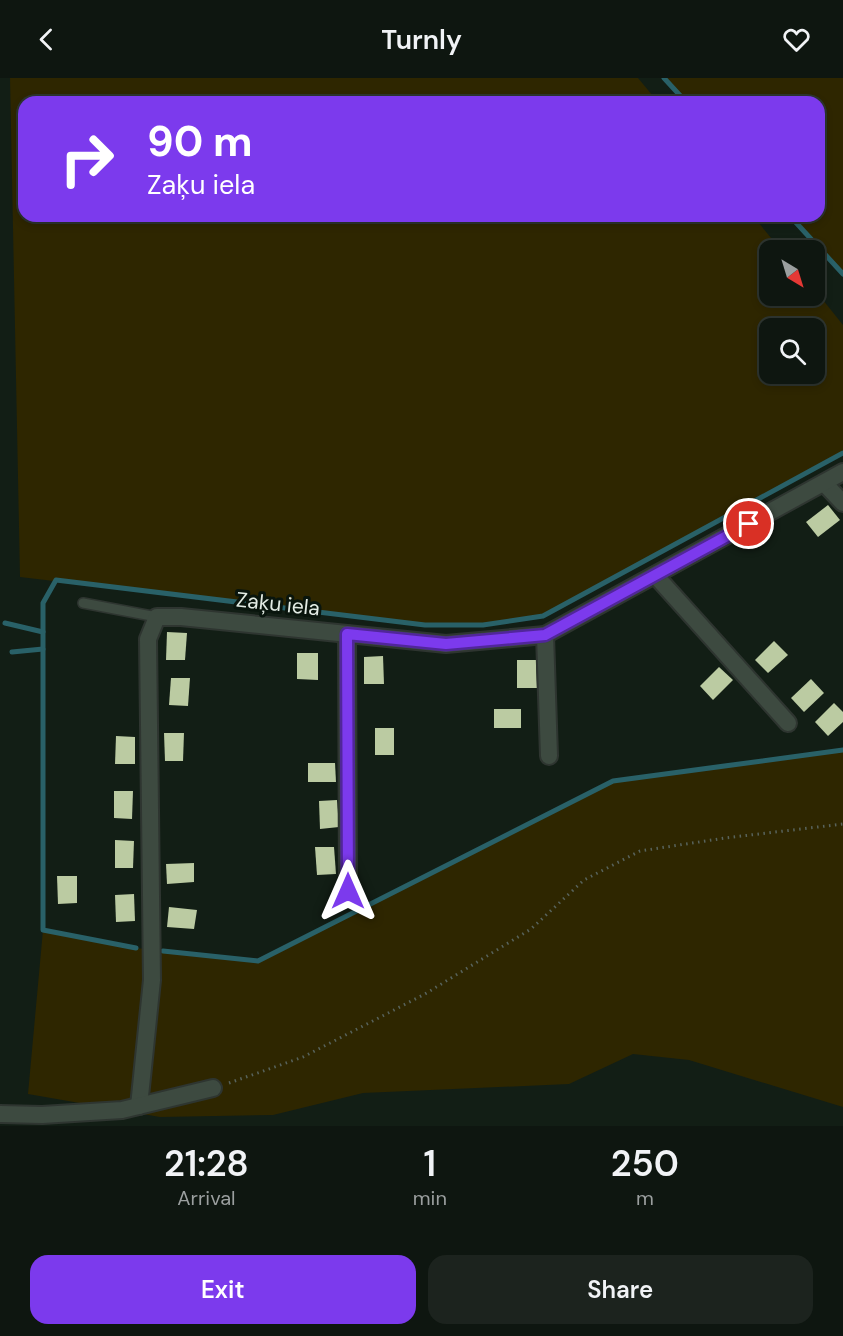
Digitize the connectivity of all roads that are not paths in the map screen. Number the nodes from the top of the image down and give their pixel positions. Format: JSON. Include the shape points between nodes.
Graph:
{"nodes":[{"id":1,"x":843,"y":472,"type":"edge"},
{"id":2,"x":824,"y":483,"type":"junction"},
{"id":3,"x":843,"y":503,"type":"edge"},
{"id":4,"x":655,"y":575,"type":"junction"},
{"id":5,"x":83,"y":603,"type":"dead end"},
{"id":6,"x":157,"y":617,"type":"junction"},
{"id":7,"x":347,"y":634,"type":"junction"},
{"id":8,"x":545,"y":635,"type":"junction"},
{"id":9,"x":788,"y":723,"type":"dead end"},
{"id":10,"x":549,"y":756,"type":"dead end"},
{"id":11,"x":348,"y":891,"type":"dead end"},
{"id":12,"x":213,"y":1088,"type":"road end"},
{"id":13,"x":139,"y":1106,"type":"junction"},
{"id":14,"x":0,"y":1114,"type":"edge"}],
"edges":[{"from":1,"to":2,"type":"street","name":"Zaķu iela"},
{"from":2,"to":3,"type":"street"},
{"from":2,"to":4,"type":"street","name":"Zaķu iela"},
{"from":4,"to":8,"type":"street","name":"Zaķu iela"},
{"from":4,"to":9,"type":"street"},
{"from":5,"to":6,"type":"lane"},
{"from":6,"to":7,"type":"street","name":"Zaķu iela"},
{"from":6,"to":13,"type":"street","via":[[148,639],[152,980]]},
{"from":7,"to":8,"type":"street","name":"Zaķu iela","via":[[446,644]]},
{"from":7,"to":11,"type":"street"},
{"from":8,"to":10,"type":"street"},
{"from":12,"to":13,"type":"street"},
{"from":13,"to":14,"type":"street","via":[[42,1115]]}]}
